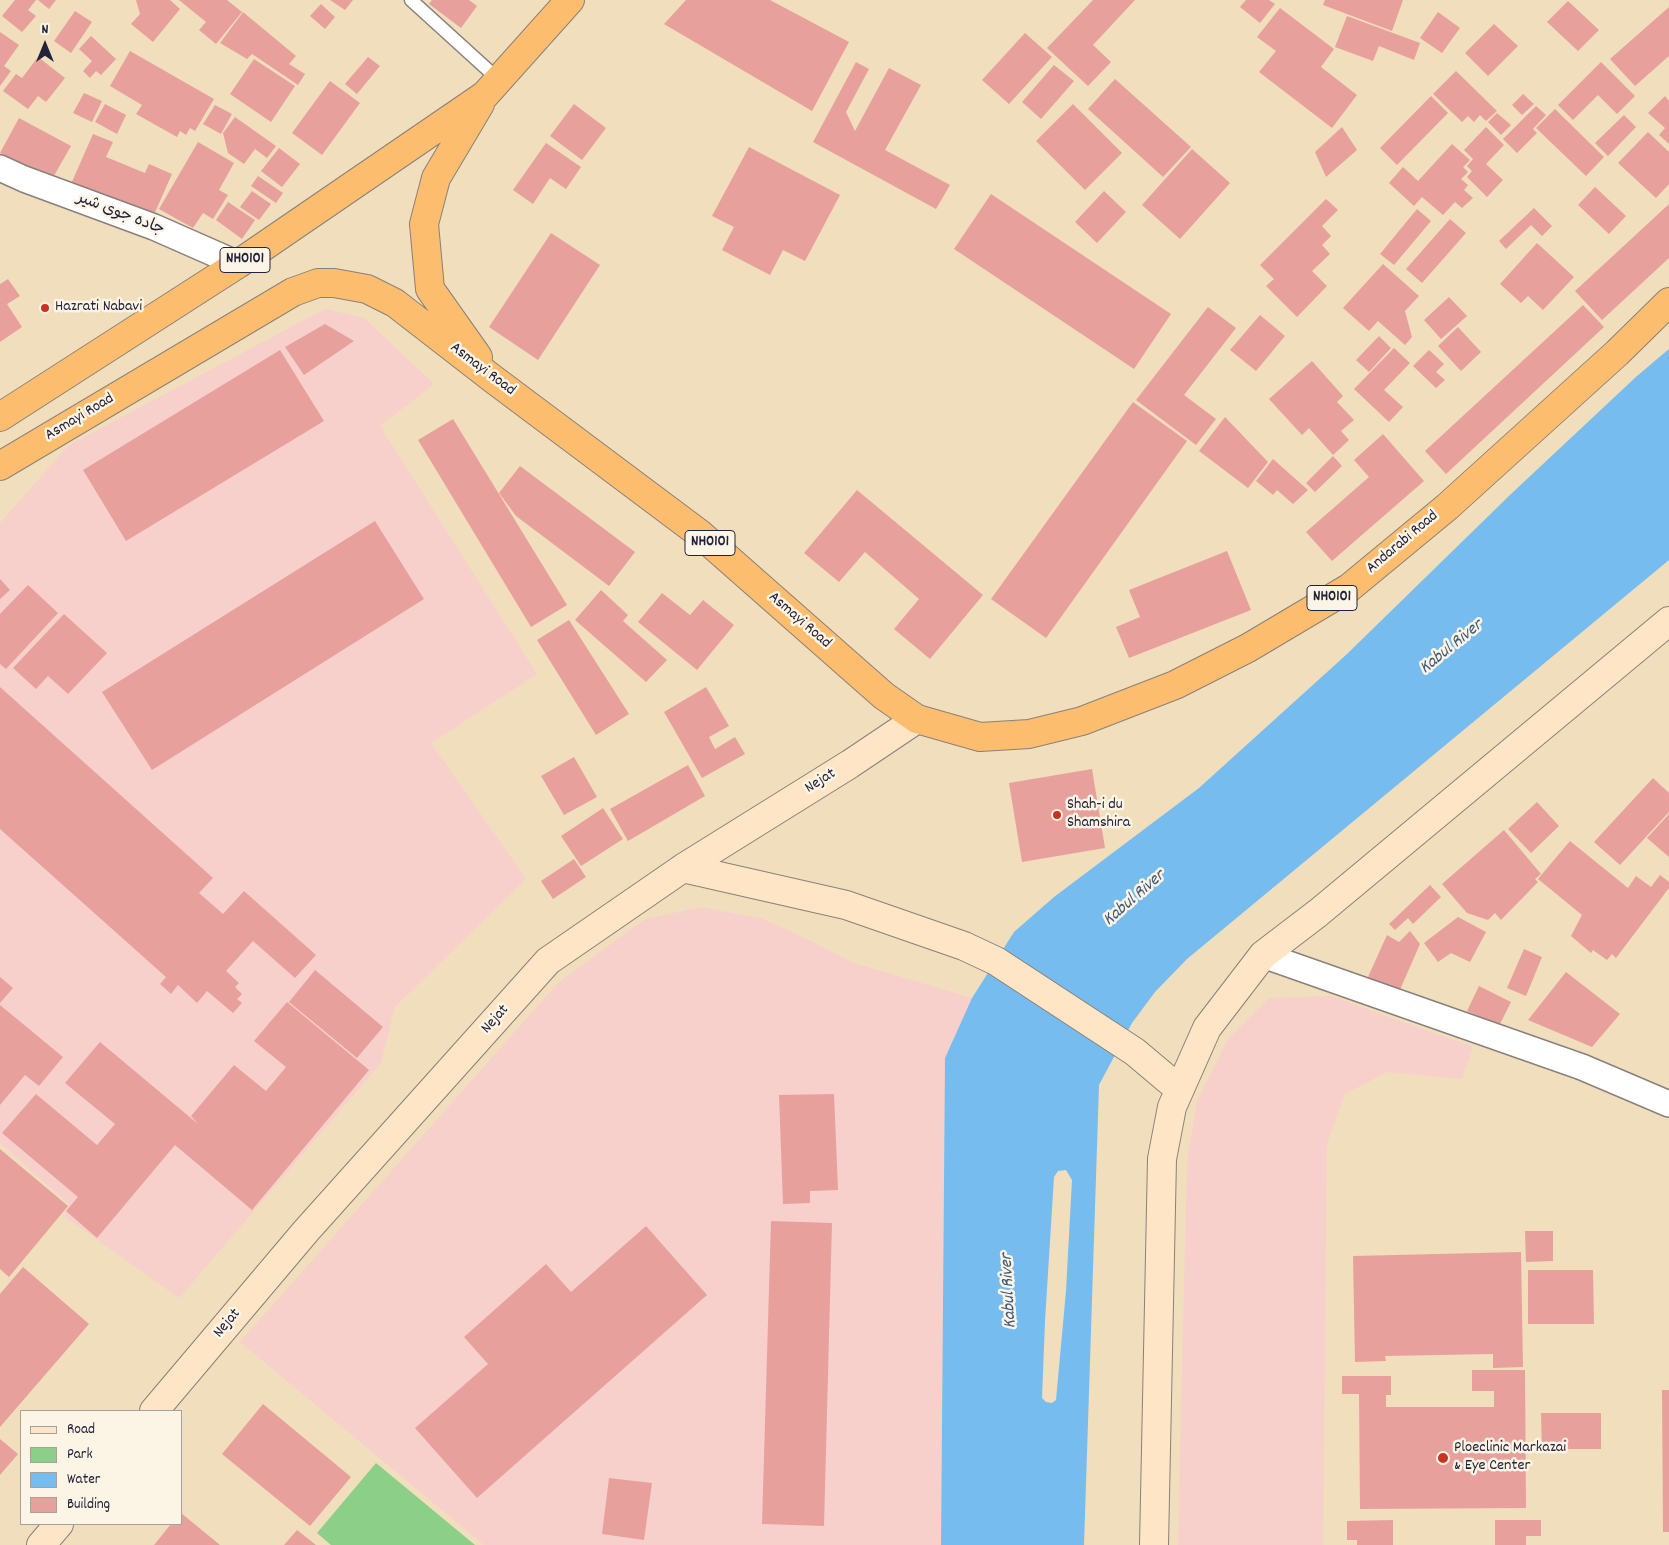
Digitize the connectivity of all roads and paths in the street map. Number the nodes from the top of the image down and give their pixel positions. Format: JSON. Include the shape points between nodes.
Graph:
{"nodes":[{"id":1,"x":411,"y":0,"type":"edge"},
{"id":2,"x":570,"y":0,"type":"edge"},
{"id":3,"x":492,"y":88,"type":"junction"},
{"id":4,"x":0,"y":168,"type":"edge"},
{"id":5,"x":238,"y":264,"type":"junction"},
{"id":6,"x":1669,"y":302,"type":"edge"},
{"id":7,"x":493,"y":379,"type":"junction"},
{"id":8,"x":0,"y":417,"type":"edge"},
{"id":9,"x":0,"y":466,"type":"edge"},
{"id":10,"x":1669,"y":621,"type":"edge"},
{"id":11,"x":917,"y":719,"type":"junction"},
{"id":12,"x":683,"y":868,"type":"junction"},
{"id":13,"x":1263,"y":955,"type":"junction"},
{"id":14,"x":1180,"y":1089,"type":"junction"},
{"id":15,"x":1669,"y":1104,"type":"edge"},
{"id":16,"x":155,"y":1410,"type":"edge"},
{"id":17,"x":58,"y":1525,"type":"edge"},
{"id":18,"x":41,"y":1545,"type":"edge"},
{"id":19,"x":1154,"y":1545,"type":"edge"}],
"edges":[{"from":1,"to":3,"type":"lane"},
{"from":2,"to":3,"type":"highway","number":"NH0101"},
{"from":3,"to":5,"type":"highway","number":"NH0101"},
{"from":3,"to":7,"type":"highway","via":[[436,178],[424,224],[430,288]]},
{"from":4,"to":5,"type":"street","name":"جاده جوی شیر","via":[[154,227]]},
{"from":5,"to":8,"type":"highway","number":"NH0101"},
{"from":6,"to":11,"type":"highway","name":"Andarabi Road","number":"NH0101","via":[[1447,507],[1349,588],[1248,648],[1175,685],[1082,721],[1029,734],[980,737]]},
{"from":7,"to":9,"type":"highway","name":"Asmayi Road","number":"NH0101","via":[[395,303],[367,288],[318,283],[294,292]]},
{"from":7,"to":11,"type":"highway","name":"Asmayi Road","number":"NH0101","via":[[700,534],[884,696]]},
{"from":10,"to":13,"type":"main road","via":[[1318,913]]},
{"from":11,"to":12,"type":"main road","name":"Nejat"},
{"from":12,"to":14,"type":"main road","via":[[846,905],[964,946],[996,961],[1135,1052]]},
{"from":12,"to":16,"type":"main road","name":"Nejat","via":[[548,961],[306,1231]]},
{"from":13,"to":14,"type":"main road","via":[[1207,1028]]},
{"from":13,"to":15,"type":"street","via":[[1582,1067]]},
{"from":14,"to":19,"type":"main road","via":[[1172,1106],[1162,1159]]},
{"from":17,"to":18,"type":"main road"}]}
